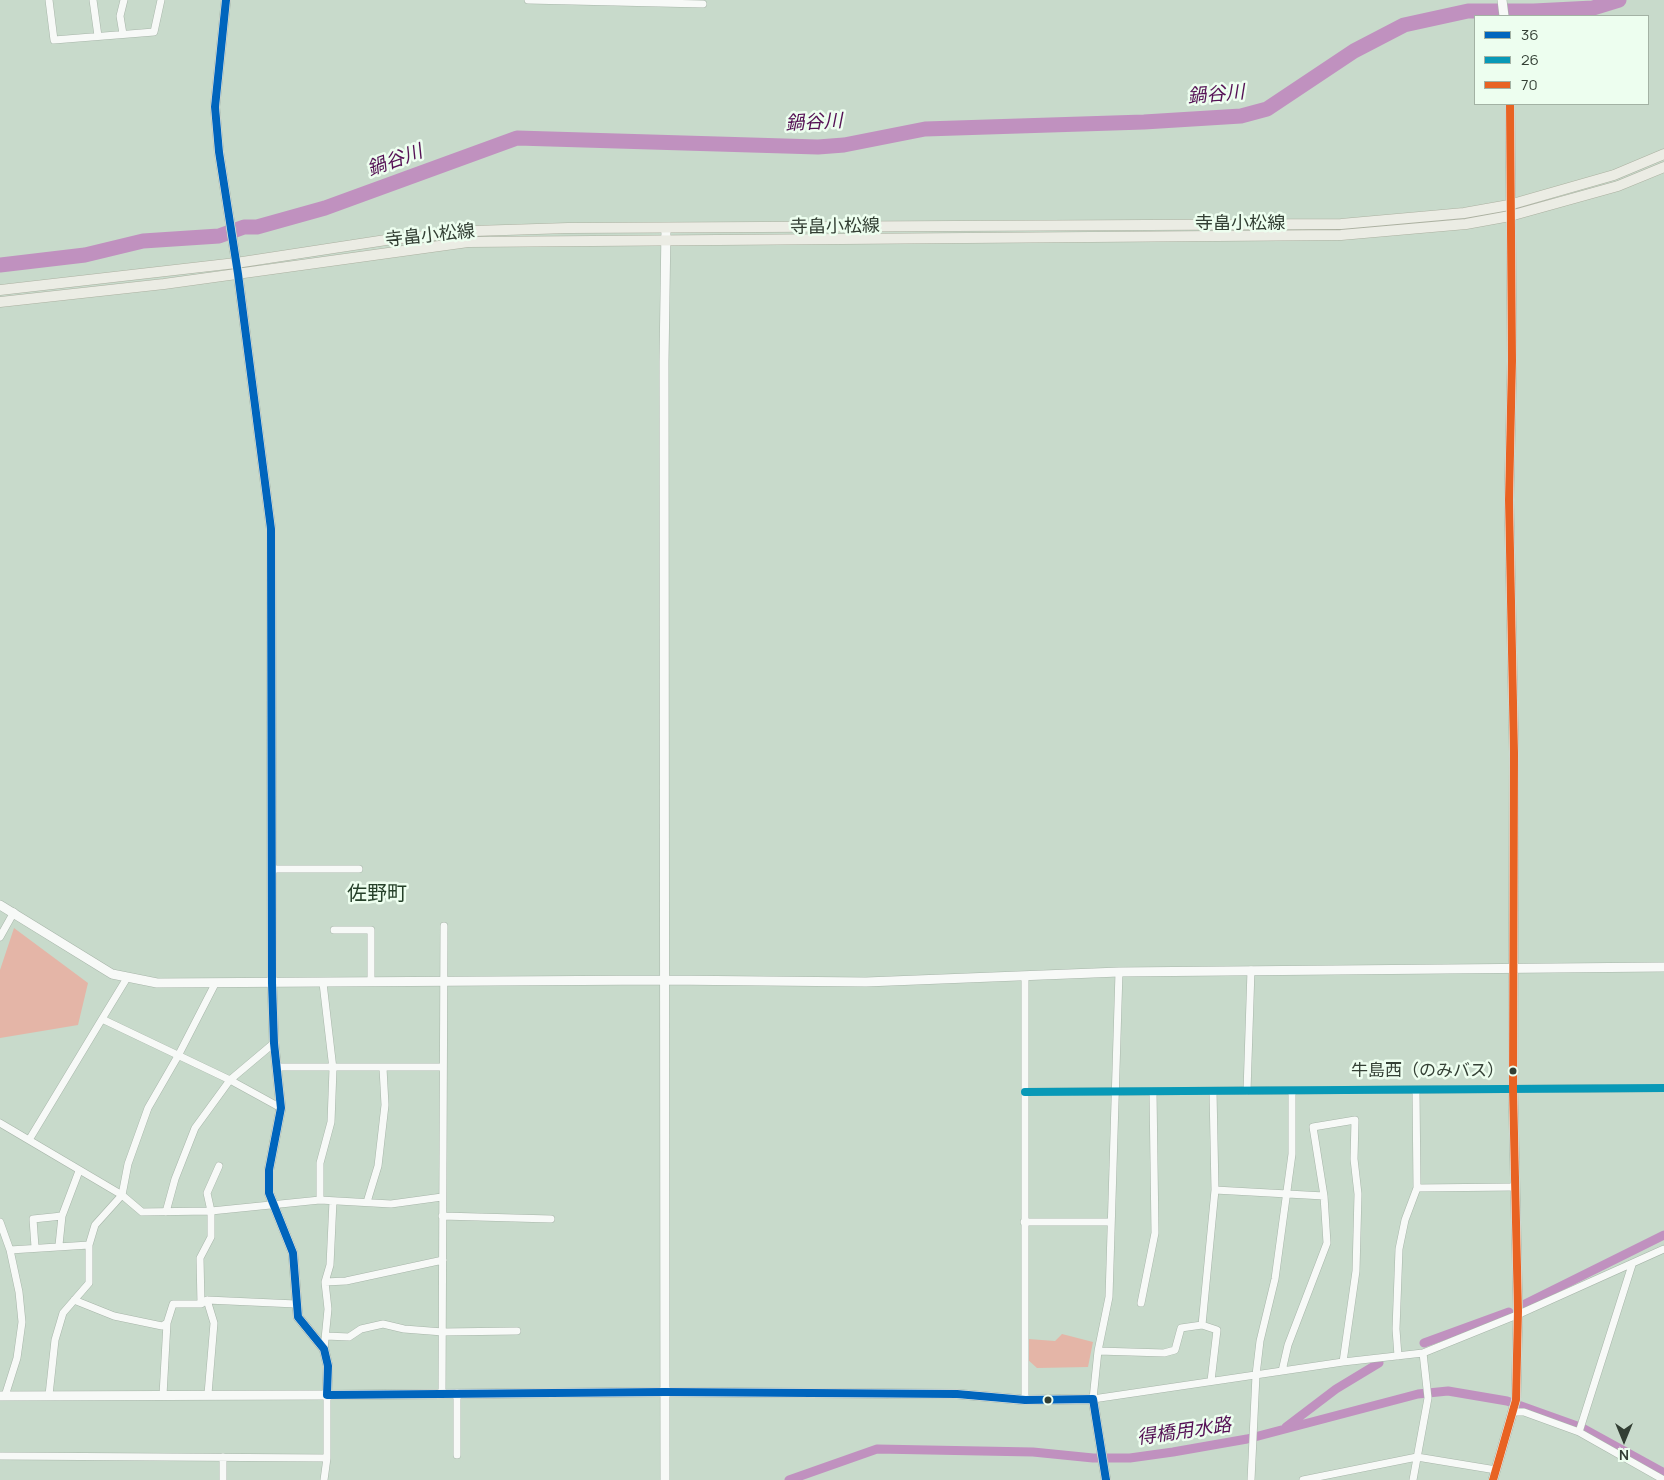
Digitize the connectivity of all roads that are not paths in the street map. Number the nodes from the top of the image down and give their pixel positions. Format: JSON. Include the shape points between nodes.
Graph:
{"nodes":[{"id":1,"x":48,"y":0,"type":"edge"},
{"id":2,"x":92,"y":0,"type":"edge"},
{"id":3,"x":124,"y":0,"type":"edge"},
{"id":4,"x":161,"y":0,"type":"edge"},
{"id":5,"x":226,"y":0,"type":"edge"},
{"id":6,"x":528,"y":0,"type":"edge"},
{"id":7,"x":1502,"y":0,"type":"edge"},
{"id":8,"x":580,"y":1,"type":"edge"},
{"id":9,"x":703,"y":4,"type":"dead end"},
{"id":10,"x":1504,"y":15,"type":"edge"},
{"id":11,"x":123,"y":34,"type":"junction"},
{"id":12,"x":98,"y":36,"type":"junction"},
{"id":13,"x":1510,"y":105,"type":"edge"},
{"id":14,"x":1664,"y":154,"type":"edge"},
{"id":15,"x":1664,"y":166,"type":"edge"},
{"id":16,"x":1509,"y":205,"type":"junction"},
{"id":17,"x":1510,"y":216,"type":"junction"},
{"id":18,"x":666,"y":228,"type":"junction"},
{"id":19,"x":665,"y":240,"type":"junction"},
{"id":20,"x":236,"y":263,"type":"junction"},
{"id":21,"x":238,"y":274,"type":"junction"},
{"id":22,"x":0,"y":290,"type":"edge"},
{"id":23,"x":0,"y":302,"type":"edge"},
{"id":24,"x":273,"y":869,"type":"junction"},
{"id":25,"x":359,"y":869,"type":"dead end"},
{"id":26,"x":0,"y":905,"type":"edge"},
{"id":27,"x":14,"y":912,"type":"junction"},
{"id":28,"x":444,"y":926,"type":"dead end"},
{"id":29,"x":334,"y":930,"type":"dead end"},
{"id":30,"x":0,"y":937,"type":"edge"},
{"id":31,"x":1664,"y":967,"type":"edge"},
{"id":32,"x":1515,"y":968,"type":"junction"},
{"id":33,"x":1251,"y":970,"type":"junction"},
{"id":34,"x":1119,"y":972,"type":"junction"},
{"id":35,"x":1025,"y":976,"type":"junction"},
{"id":36,"x":127,"y":978,"type":"junction"},
{"id":37,"x":665,"y":980,"type":"junction"},
{"id":38,"x":443,"y":981,"type":"junction"},
{"id":39,"x":371,"y":982,"type":"junction"},
{"id":40,"x":272,"y":983,"type":"junction"},
{"id":41,"x":323,"y":983,"type":"junction"},
{"id":42,"x":215,"y":984,"type":"junction"},
{"id":43,"x":102,"y":1019,"type":"junction"},
{"id":44,"x":274,"y":1043,"type":"junction"},
{"id":45,"x":178,"y":1056,"type":"junction"},
{"id":46,"x":278,"y":1067,"type":"junction"},
{"id":47,"x":442,"y":1067,"type":"junction"},
{"id":48,"x":383,"y":1068,"type":"junction"},
{"id":49,"x":333,"y":1069,"type":"junction"},
{"id":50,"x":230,"y":1080,"type":"junction"},
{"id":51,"x":1664,"y":1088,"type":"edge"},
{"id":52,"x":1513,"y":1089,"type":"junction"},
{"id":53,"x":1416,"y":1090,"type":"junction"},
{"id":54,"x":1213,"y":1091,"type":"junction"},
{"id":55,"x":1247,"y":1091,"type":"junction"},
{"id":56,"x":1292,"y":1091,"type":"junction"},
{"id":57,"x":1024,"y":1092,"type":"junction"},
{"id":58,"x":1153,"y":1092,"type":"junction"},
{"id":59,"x":1116,"y":1093,"type":"junction"},
{"id":60,"x":281,"y":1108,"type":"junction"},
{"id":61,"x":0,"y":1123,"type":"edge"},
{"id":62,"x":29,"y":1140,"type":"junction"},
{"id":63,"x":219,"y":1166,"type":"dead end"},
{"id":64,"x":79,"y":1171,"type":"junction"},
{"id":65,"x":1514,"y":1187,"type":"junction"},
{"id":66,"x":1417,"y":1188,"type":"junction"},
{"id":67,"x":1215,"y":1190,"type":"junction"},
{"id":68,"x":122,"y":1195,"type":"junction"},
{"id":69,"x":1286,"y":1195,"type":"junction"},
{"id":70,"x":442,"y":1196,"type":"junction"},
{"id":71,"x":1324,"y":1196,"type":"junction"},
{"id":72,"x":320,"y":1200,"type":"junction"},
{"id":73,"x":334,"y":1201,"type":"junction"},
{"id":74,"x":367,"y":1202,"type":"junction"},
{"id":75,"x":274,"y":1206,"type":"junction"},
{"id":76,"x":212,"y":1211,"type":"junction"},
{"id":77,"x":166,"y":1212,"type":"junction"},
{"id":78,"x":62,"y":1216,"type":"junction"},
{"id":79,"x":442,"y":1216,"type":"junction"},
{"id":80,"x":551,"y":1219,"type":"dead end"},
{"id":81,"x":0,"y":1222,"type":"edge"},
{"id":82,"x":1024,"y":1222,"type":"junction"},
{"id":83,"x":1112,"y":1222,"type":"junction"},
{"id":84,"x":59,"y":1245,"type":"junction"},
{"id":85,"x":89,"y":1245,"type":"junction"},
{"id":86,"x":35,"y":1247,"type":"junction"},
{"id":87,"x":1664,"y":1249,"type":"edge"},
{"id":88,"x":10,"y":1250,"type":"junction"},
{"id":89,"x":443,"y":1260,"type":"junction"},
{"id":90,"x":1632,"y":1265,"type":"junction"},
{"id":91,"x":325,"y":1282,"type":"junction"},
{"id":92,"x":74,"y":1300,"type":"junction"},
{"id":93,"x":204,"y":1302,"type":"junction"},
{"id":94,"x":1141,"y":1303,"type":"dead end"},
{"id":95,"x":296,"y":1304,"type":"junction"},
{"id":96,"x":1518,"y":1309,"type":"junction"},
{"id":97,"x":167,"y":1323,"type":"junction"},
{"id":98,"x":1202,"y":1325,"type":"junction"},
{"id":99,"x":516,"y":1331,"type":"dead end"},
{"id":100,"x":443,"y":1332,"type":"junction"},
{"id":101,"x":326,"y":1336,"type":"junction"},
{"id":102,"x":324,"y":1348,"type":"junction"},
{"id":103,"x":1098,"y":1351,"type":"junction"},
{"id":104,"x":1423,"y":1353,"type":"junction"},
{"id":105,"x":1398,"y":1356,"type":"junction"},
{"id":106,"x":1343,"y":1362,"type":"junction"},
{"id":107,"x":1282,"y":1371,"type":"junction"},
{"id":108,"x":1256,"y":1375,"type":"junction"},
{"id":109,"x":1212,"y":1381,"type":"junction"},
{"id":110,"x":665,"y":1392,"type":"junction"},
{"id":111,"x":457,"y":1393,"type":"junction"},
{"id":112,"x":208,"y":1394,"type":"junction"},
{"id":113,"x":442,"y":1394,"type":"junction"},
{"id":114,"x":49,"y":1395,"type":"junction"},
{"id":115,"x":163,"y":1395,"type":"junction"},
{"id":116,"x":327,"y":1395,"type":"junction"},
{"id":117,"x":2,"y":1398,"type":"edge"},
{"id":118,"x":1093,"y":1399,"type":"junction"},
{"id":119,"x":1025,"y":1400,"type":"junction"},
{"id":120,"x":1514,"y":1407,"type":"junction"},
{"id":121,"x":1579,"y":1432,"type":"junction"},
{"id":122,"x":457,"y":1454,"type":"dead end"},
{"id":123,"x":0,"y":1456,"type":"edge"},
{"id":124,"x":223,"y":1456,"type":"junction"},
{"id":125,"x":1417,"y":1457,"type":"junction"},
{"id":126,"x":327,"y":1458,"type":"junction"},
{"id":127,"x":1496,"y":1470,"type":"junction"},
{"id":128,"x":223,"y":1480,"type":"edge"},
{"id":129,"x":324,"y":1480,"type":"edge"},
{"id":130,"x":665,"y":1480,"type":"edge"},
{"id":131,"x":1106,"y":1480,"type":"edge"},
{"id":132,"x":1251,"y":1480,"type":"edge"},
{"id":133,"x":1303,"y":1480,"type":"edge"},
{"id":134,"x":1413,"y":1480,"type":"edge"},
{"id":135,"x":1493,"y":1480,"type":"edge"},
{"id":136,"x":1664,"y":1480,"type":"edge"}],
"edges":[{"from":1,"to":12,"type":"street","via":[[54,40]]},
{"from":2,"to":12,"type":"street"},
{"from":3,"to":11,"type":"street","via":[[120,16]]},
{"from":4,"to":11,"type":"street","via":[[154,32]]},
{"from":5,"to":20,"type":"main road","via":[[215,107],[218,152]]},
{"from":6,"to":8,"type":"street"},
{"from":7,"to":10,"type":"street"},
{"from":8,"to":9,"type":"street"},
{"from":11,"to":12,"type":"street"},
{"from":13,"to":16,"type":"street"},
{"from":14,"to":16,"type":"main road","name":"寺畠小松線","via":[[1614,175]]},
{"from":15,"to":17,"type":"main road","name":"寺畠小松線","via":[[1618,186]]},
{"from":16,"to":17,"type":"street"},
{"from":16,"to":18,"type":"main road","name":"寺畠小松線","via":[[1464,213],[1341,224]]},
{"from":17,"to":19,"type":"main road","name":"寺畠小松線","via":[[1466,224],[1341,235]]},
{"from":17,"to":32,"type":"street","via":[[1512,375],[1509,500]]},
{"from":18,"to":19,"type":"street"},
{"from":18,"to":20,"type":"main road","name":"寺畠小松線","via":[[568,228],[444,234]]},
{"from":19,"to":21,"type":"main road","name":"寺畠小松線","via":[[468,242]]},
{"from":19,"to":37,"type":"street"},
{"from":20,"to":21,"type":"main road"},
{"from":20,"to":22,"type":"main road","name":"寺畠小松線"},
{"from":21,"to":23,"type":"main road","name":"寺畠小松線"},
{"from":21,"to":24,"type":"main road","via":[[270,529]]},
{"from":24,"to":25,"type":"street"},
{"from":24,"to":40,"type":"main road"},
{"from":26,"to":27,"type":"street"},
{"from":27,"to":30,"type":"street"},
{"from":27,"to":36,"type":"street","via":[[100,967]]},
{"from":28,"to":38,"type":"street"},
{"from":29,"to":39,"type":"street","via":[[371,930]]},
{"from":31,"to":32,"type":"street"},
{"from":32,"to":33,"type":"street"},
{"from":32,"to":52,"type":"street"},
{"from":33,"to":34,"type":"street"},
{"from":33,"to":55,"type":"street"},
{"from":34,"to":35,"type":"street"},
{"from":34,"to":59,"type":"street"},
{"from":35,"to":37,"type":"street","via":[[866,982]]},
{"from":35,"to":57,"type":"street"},
{"from":36,"to":42,"type":"street","via":[[157,983]]},
{"from":36,"to":43,"type":"street"},
{"from":37,"to":38,"type":"street"},
{"from":37,"to":110,"type":"street"},
{"from":38,"to":39,"type":"street"},
{"from":38,"to":47,"type":"street"},
{"from":39,"to":41,"type":"street"},
{"from":40,"to":41,"type":"street"},
{"from":40,"to":42,"type":"street"},
{"from":40,"to":44,"type":"main road"},
{"from":41,"to":49,"type":"street"},
{"from":42,"to":45,"type":"street"},
{"from":43,"to":45,"type":"street"},
{"from":43,"to":62,"type":"street"},
{"from":44,"to":46,"type":"main road"},
{"from":44,"to":50,"type":"street"},
{"from":45,"to":50,"type":"street"},
{"from":45,"to":68,"type":"street","via":[[148,1108],[128,1164]]},
{"from":46,"to":49,"type":"street"},
{"from":46,"to":60,"type":"main road"},
{"from":47,"to":48,"type":"street"},
{"from":47,"to":70,"type":"street"},
{"from":48,"to":49,"type":"street"},
{"from":48,"to":74,"type":"street","via":[[385,1105],[378,1166]]},
{"from":49,"to":72,"type":"street","via":[[331,1122],[320,1163]]},
{"from":50,"to":60,"type":"street"},
{"from":50,"to":77,"type":"street","via":[[196,1128],[175,1179]]},
{"from":51,"to":52,"type":"street"},
{"from":52,"to":53,"type":"street"},
{"from":52,"to":65,"type":"street"},
{"from":53,"to":56,"type":"street"},
{"from":53,"to":66,"type":"street"},
{"from":54,"to":55,"type":"street"},
{"from":54,"to":58,"type":"street"},
{"from":54,"to":67,"type":"street"},
{"from":55,"to":56,"type":"street"},
{"from":56,"to":69,"type":"street","via":[[1292,1154]]},
{"from":57,"to":59,"type":"street"},
{"from":57,"to":82,"type":"street"},
{"from":58,"to":59,"type":"street"},
{"from":58,"to":94,"type":"street","via":[[1155,1233]]},
{"from":59,"to":83,"type":"street"},
{"from":60,"to":75,"type":"main road","via":[[269,1170],[269,1193]]},
{"from":61,"to":62,"type":"street"},
{"from":62,"to":64,"type":"street"},
{"from":63,"to":76,"type":"street","via":[[206,1193]]},
{"from":64,"to":68,"type":"street"},
{"from":64,"to":78,"type":"street"},
{"from":65,"to":66,"type":"street"},
{"from":65,"to":96,"type":"street"},
{"from":66,"to":105,"type":"street","via":[[1399,1249]]},
{"from":67,"to":69,"type":"street"},
{"from":67,"to":98,"type":"street"},
{"from":68,"to":77,"type":"street","via":[[142,1212]]},
{"from":68,"to":85,"type":"street","via":[[95,1225]]},
{"from":69,"to":71,"type":"street"},
{"from":69,"to":108,"type":"street","via":[[1275,1279],[1260,1341]]},
{"from":70,"to":74,"type":"street","via":[[391,1204]]},
{"from":70,"to":79,"type":"street"},
{"from":71,"to":106,"type":"street","via":[[1314,1127],[1355,1120],[1354,1159],[1358,1194],[1356,1271]]},
{"from":71,"to":107,"type":"street","via":[[1327,1243],[1288,1345]]},
{"from":72,"to":73,"type":"street"},
{"from":72,"to":75,"type":"street"},
{"from":73,"to":74,"type":"street"},
{"from":73,"to":91,"type":"street","via":[[330,1264]]},
{"from":75,"to":76,"type":"street"},
{"from":75,"to":95,"type":"main road","via":[[293,1253]]},
{"from":76,"to":77,"type":"street"},
{"from":76,"to":93,"type":"street","via":[[211,1237],[200,1258]]},
{"from":78,"to":84,"type":"street"},
{"from":78,"to":86,"type":"street","via":[[34,1218]]},
{"from":79,"to":80,"type":"street"},
{"from":79,"to":89,"type":"street"},
{"from":81,"to":88,"type":"street"},
{"from":82,"to":83,"type":"street"},
{"from":82,"to":119,"type":"street"},
{"from":83,"to":103,"type":"street","via":[[1109,1297]]},
{"from":84,"to":85,"type":"street"},
{"from":84,"to":86,"type":"street"},
{"from":85,"to":92,"type":"street","via":[[89,1283]]},
{"from":86,"to":88,"type":"street"},
{"from":87,"to":90,"type":"street"},
{"from":88,"to":117,"type":"street","via":[[22,1322],[17,1358]]},
{"from":89,"to":91,"type":"street","via":[[346,1281]]},
{"from":89,"to":100,"type":"street"},
{"from":90,"to":96,"type":"street"},
{"from":90,"to":121,"type":"street"},
{"from":91,"to":101,"type":"street"},
{"from":92,"to":97,"type":"street","via":[[114,1316],[162,1326]]},
{"from":92,"to":114,"type":"street","via":[[59,1324]]},
{"from":93,"to":95,"type":"street"},
{"from":93,"to":97,"type":"street","via":[[173,1304]]},
{"from":93,"to":112,"type":"street","via":[[214,1323]]},
{"from":95,"to":102,"type":"main road","via":[[298,1317]]},
{"from":96,"to":104,"type":"street"},
{"from":96,"to":120,"type":"street"},
{"from":97,"to":115,"type":"street"},
{"from":98,"to":103,"type":"street","via":[[1181,1328],[1175,1350],[1164,1353]]},
{"from":98,"to":109,"type":"street","via":[[1217,1330]]},
{"from":99,"to":100,"type":"street"},
{"from":100,"to":101,"type":"street","via":[[383,1324],[349,1336]]},
{"from":100,"to":113,"type":"street"},
{"from":101,"to":102,"type":"street"},
{"from":102,"to":116,"type":"main road","via":[[328,1366]]},
{"from":103,"to":118,"type":"street"},
{"from":104,"to":105,"type":"street"},
{"from":104,"to":125,"type":"street","via":[[1428,1398]]},
{"from":105,"to":106,"type":"street"},
{"from":106,"to":107,"type":"street"},
{"from":107,"to":108,"type":"street"},
{"from":108,"to":109,"type":"street"},
{"from":108,"to":132,"type":"street"},
{"from":109,"to":118,"type":"street"},
{"from":110,"to":111,"type":"main road"},
{"from":110,"to":119,"type":"main road","via":[[957,1394]]},
{"from":110,"to":130,"type":"street"},
{"from":111,"to":113,"type":"main road"},
{"from":111,"to":122,"type":"street"},
{"from":112,"to":115,"type":"street"},
{"from":112,"to":116,"type":"street"},
{"from":113,"to":116,"type":"main road"},
{"from":114,"to":115,"type":"street"},
{"from":114,"to":117,"type":"street"},
{"from":116,"to":126,"type":"street"},
{"from":118,"to":119,"type":"main road"},
{"from":118,"to":131,"type":"main road"},
{"from":120,"to":121,"type":"street"},
{"from":120,"to":127,"type":"street"},
{"from":121,"to":136,"type":"street"},
{"from":123,"to":124,"type":"street"},
{"from":124,"to":126,"type":"street"},
{"from":124,"to":128,"type":"street"},
{"from":125,"to":127,"type":"street"},
{"from":125,"to":133,"type":"street"},
{"from":125,"to":134,"type":"street"},
{"from":126,"to":129,"type":"street"},
{"from":127,"to":135,"type":"street"}]}
